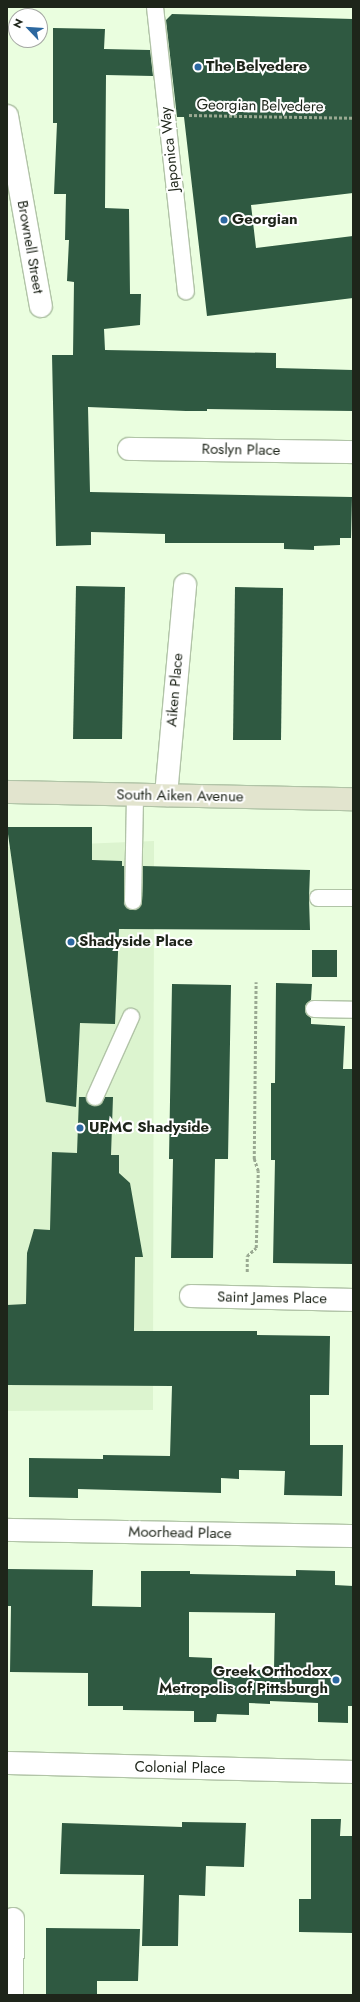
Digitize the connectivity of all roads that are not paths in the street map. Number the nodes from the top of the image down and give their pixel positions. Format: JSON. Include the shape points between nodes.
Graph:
{"nodes":[{"id":1,"x":155,"y":7,"type":"edge"},
{"id":2,"x":7,"y":116,"type":"edge"},
{"id":3,"x":186,"y":291,"type":"dead end"},
{"id":4,"x":41,"y":306,"type":"dead end"},
{"id":5,"x":129,"y":449,"type":"dead end"},
{"id":6,"x":353,"y":452,"type":"edge"},
{"id":7,"x":185,"y":585,"type":"dead end"},
{"id":8,"x":7,"y":792,"type":"edge"},
{"id":9,"x":124,"y":795,"type":"junction"},
{"id":10,"x":166,"y":795,"type":"junction"},
{"id":11,"x":353,"y":799,"type":"edge"},
{"id":12,"x":318,"y":898,"type":"dead end"},
{"id":13,"x":353,"y":898,"type":"edge"},
{"id":14,"x":133,"y":901,"type":"dead end"},
{"id":15,"x":314,"y":1009,"type":"dead end"},
{"id":16,"x":353,"y":1010,"type":"edge"},
{"id":17,"x":131,"y":1017,"type":"dead end"},
{"id":18,"x":95,"y":1097,"type":"dead end"},
{"id":19,"x":191,"y":1296,"type":"dead end"},
{"id":20,"x":353,"y":1300,"type":"edge"},
{"id":21,"x":7,"y":1530,"type":"edge"},
{"id":22,"x":353,"y":1536,"type":"edge"},
{"id":23,"x":7,"y":1763,"type":"edge"},
{"id":24,"x":353,"y":1772,"type":"edge"},
{"id":25,"x":13,"y":1919,"type":"dead end"},
{"id":26,"x":12,"y":1995,"type":"edge"}],
"edges":[{"from":1,"to":3,"type":"lane","name":"Japonica Way"},
{"from":2,"to":4,"type":"street","name":"Brownell Street"},
{"from":5,"to":6,"type":"street","name":"Roslyn Place"},
{"from":7,"to":10,"type":"street","name":"Aiken Place"},
{"from":8,"to":9,"type":"main road","name":"South Aiken Avenue"},
{"from":9,"to":10,"type":"main road","name":"South Aiken Avenue"},
{"from":9,"to":14,"type":"lane"},
{"from":10,"to":11,"type":"main road","name":"South Aiken Avenue"},
{"from":12,"to":13,"type":"lane"},
{"from":15,"to":16,"type":"lane"},
{"from":17,"to":18,"type":"lane"},
{"from":19,"to":20,"type":"street","name":"Saint James Place"},
{"from":21,"to":22,"type":"street","name":"Moorhead Place"},
{"from":23,"to":24,"type":"street","name":"Colonial Place"},
{"from":25,"to":26,"type":"street"}]}
